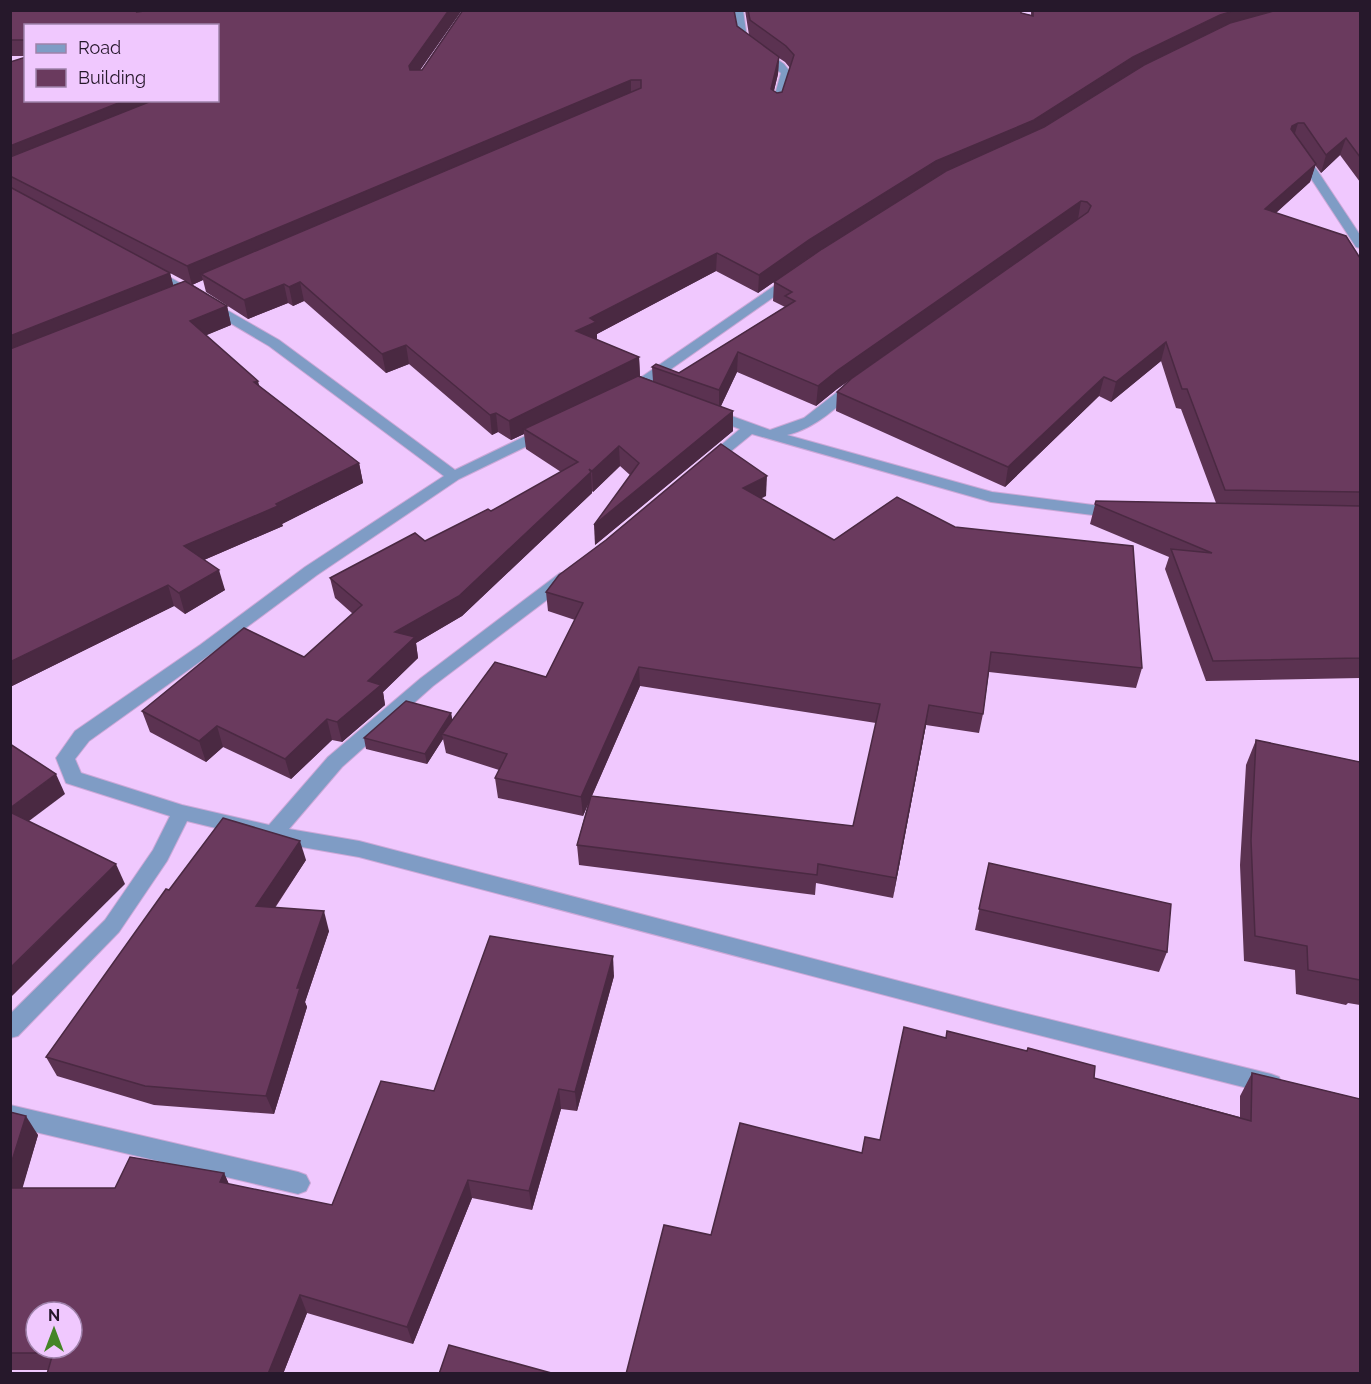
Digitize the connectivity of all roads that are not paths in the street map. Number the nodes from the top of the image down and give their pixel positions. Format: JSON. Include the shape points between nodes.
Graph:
{"nodes":[{"id":1,"x":738,"y":10,"type":"edge"},
{"id":2,"x":777,"y":105,"type":"edge"},
{"id":3,"x":1294,"y":145,"type":"edge"},
{"id":4,"x":1360,"y":243,"type":"edge"},
{"id":5,"x":141,"y":265,"type":"edge"},
{"id":6,"x":805,"y":269,"type":"edge"},
{"id":7,"x":196,"y":290,"type":"junction"},
{"id":8,"x":170,"y":301,"type":"edge"},
{"id":9,"x":871,"y":374,"type":"edge"},
{"id":10,"x":637,"y":388,"type":"junction"},
{"id":11,"x":658,"y":395,"type":"edge"},
{"id":12,"x":616,"y":398,"type":"edge"},
{"id":13,"x":699,"y":409,"type":"edge"},
{"id":14,"x":562,"y":424,"type":"edge"},
{"id":15,"x":751,"y":427,"type":"junction"},
{"id":16,"x":767,"y":434,"type":"junction"},
{"id":17,"x":697,"y":471,"type":"edge"},
{"id":18,"x":454,"y":476,"type":"junction"},
{"id":19,"x":1134,"y":514,"type":"edge"},
{"id":20,"x":580,"y":567,"type":"edge"},
{"id":21,"x":182,"y":812,"type":"junction"},
{"id":22,"x":273,"y":834,"type":"junction"},
{"id":23,"x":10,"y":1029,"type":"edge"},
{"id":24,"x":1292,"y":1089,"type":"edge"},
{"id":25,"x":10,"y":1115,"type":"edge"},
{"id":26,"x":298,"y":1184,"type":"dead end"}],
"edges":[{"from":1,"to":2,"type":"street","via":[[742,39],[786,73]]},
{"from":3,"to":4,"type":"street"},
{"from":5,"to":7,"type":"street"},
{"from":6,"to":10,"type":"street"},
{"from":7,"to":8,"type":"street"},
{"from":7,"to":18,"type":"street"},
{"from":9,"to":16,"type":"street","via":[[818,418],[794,430]]},
{"from":10,"to":11,"type":"street"},
{"from":10,"to":12,"type":"street"},
{"from":13,"to":15,"type":"street"},
{"from":14,"to":18,"type":"street"},
{"from":15,"to":16,"type":"street"},
{"from":15,"to":17,"type":"street"},
{"from":16,"to":19,"type":"street","via":[[991,497]]},
{"from":18,"to":21,"type":"street","via":[[311,571],[82,736],[65,758],[73,778]]},
{"from":20,"to":22,"type":"street","via":[[427,682],[334,762]]},
{"from":21,"to":22,"type":"street"},
{"from":21,"to":23,"type":"street","via":[[160,855],[112,926]]},
{"from":22,"to":24,"type":"street","via":[[359,849]]},
{"from":25,"to":26,"type":"street"}]}
